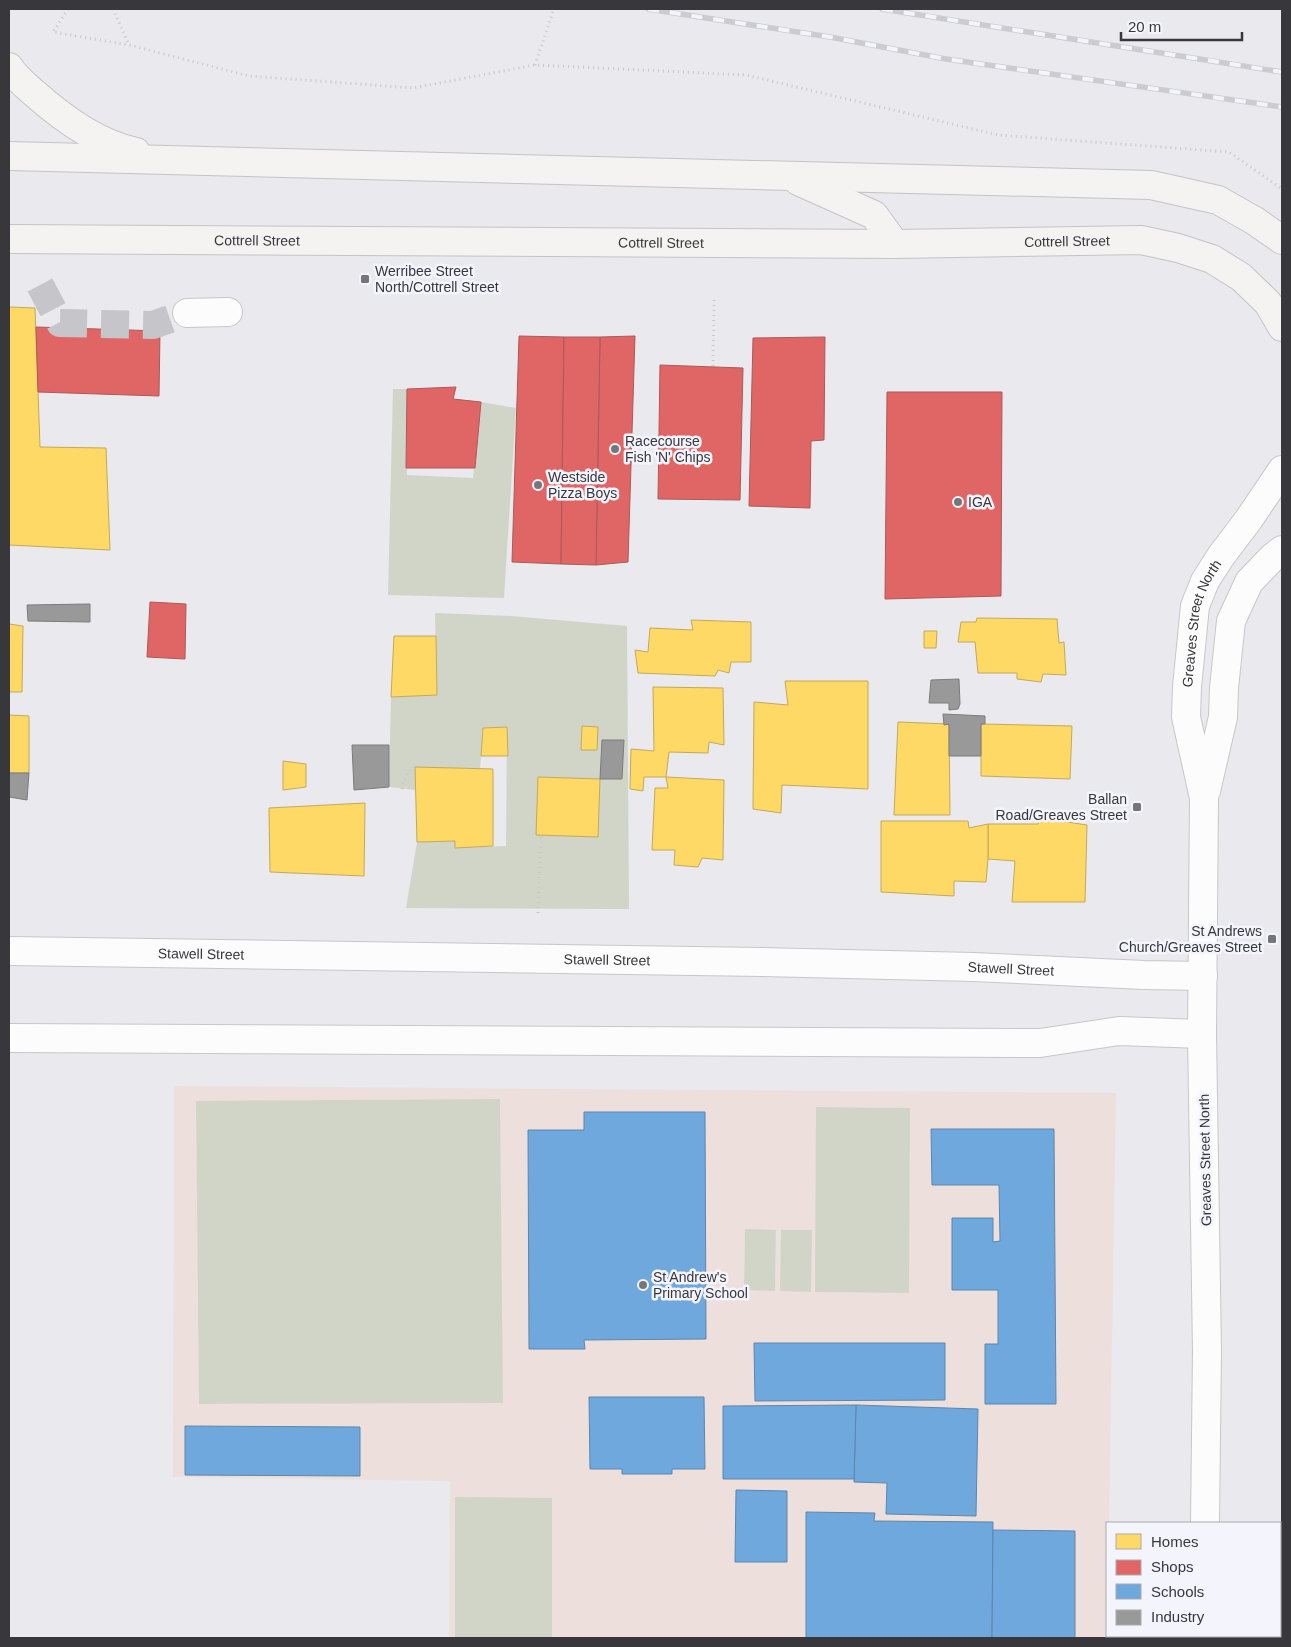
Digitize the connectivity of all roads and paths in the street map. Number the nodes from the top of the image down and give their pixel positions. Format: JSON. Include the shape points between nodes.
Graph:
{"nodes":[{"id":1,"x":68,"y":9,"type":"edge"},
{"id":2,"x":113,"y":9,"type":"edge"},
{"id":3,"x":554,"y":9,"type":"edge"},
{"id":4,"x":129,"y":45,"type":"junction"},
{"id":5,"x":535,"y":65,"type":"junction"},
{"id":6,"x":9,"y":66,"type":"edge"},
{"id":7,"x":9,"y":156,"type":"edge"},
{"id":8,"x":181,"y":161,"type":"junction"},
{"id":9,"x":788,"y":177,"type":"junction"},
{"id":10,"x":1282,"y":189,"type":"edge"},
{"id":11,"x":9,"y":239,"type":"edge"},
{"id":12,"x":1282,"y":240,"type":"edge"},
{"id":13,"x":895,"y":244,"type":"junction"},
{"id":14,"x":714,"y":298,"type":"dead end"},
{"id":15,"x":228,"y":312,"type":"dead end"},
{"id":16,"x":186,"y":313,"type":"tunnel mouth"},
{"id":17,"x":1282,"y":327,"type":"edge"},
{"id":18,"x":713,"y":366,"type":"dead end"},
{"id":19,"x":1282,"y":470,"type":"edge"},
{"id":20,"x":1282,"y":550,"type":"edge"},
{"id":21,"x":415,"y":767,"type":"dead end"},
{"id":22,"x":402,"y":789,"type":"dead end"},
{"id":23,"x":1204,"y":798,"type":"junction"},
{"id":24,"x":541,"y":835,"type":"dead end"},
{"id":25,"x":538,"y":913,"type":"dead end"},
{"id":26,"x":9,"y":951,"type":"edge"},
{"id":27,"x":1203,"y":976,"type":"junction"},
{"id":28,"x":1202,"y":1034,"type":"junction"},
{"id":29,"x":9,"y":1038,"type":"edge"},
{"id":30,"x":1205,"y":1522,"type":"edge"}],
"edges":[{"from":1,"to":4,"type":"path","via":[[53,32]]},
{"from":2,"to":4,"type":"path"},
{"from":3,"to":5,"type":"path"},
{"from":4,"to":5,"type":"path","via":[[249,76],[413,88]]},
{"from":5,"to":10,"type":"path","via":[[746,75],[998,135],[1229,152]]},
{"from":6,"to":8,"type":"main road","via":[[14,75],[51,108],[90,135],[124,149]]},
{"from":7,"to":8,"type":"main road"},
{"from":8,"to":9,"type":"main road"},
{"from":9,"to":12,"type":"main road","via":[[1151,185],[1218,200]]},
{"from":9,"to":13,"type":"main road","via":[[874,215]]},
{"from":11,"to":13,"type":"main road","name":"Cottrell Street"},
{"from":13,"to":17,"type":"main road","name":"Cottrell Street","via":[[1141,240],[1212,259],[1241,277],[1268,303]]},
{"from":14,"to":18,"type":"path"},
{"from":15,"to":16,"type":"street"},
{"from":19,"to":23,"type":"street","name":"Greaves Street North","via":[[1205,581],[1195,606],[1186,717]]},
{"from":20,"to":23,"type":"street","name":"Greaves Street North","via":[[1249,582],[1231,621],[1223,717]]},
{"from":21,"to":22,"type":"path","via":[[404,778]]},
{"from":23,"to":27,"type":"street","name":"Greaves Street North"},
{"from":24,"to":25,"type":"path"},
{"from":26,"to":27,"type":"street","name":"Stawell Street","via":[[762,962]]},
{"from":27,"to":28,"type":"street","name":"Greaves Street North"},
{"from":28,"to":29,"type":"street","via":[[1119,1031],[1040,1043]]},
{"from":28,"to":30,"type":"street","name":"Greaves Street North"}]}
